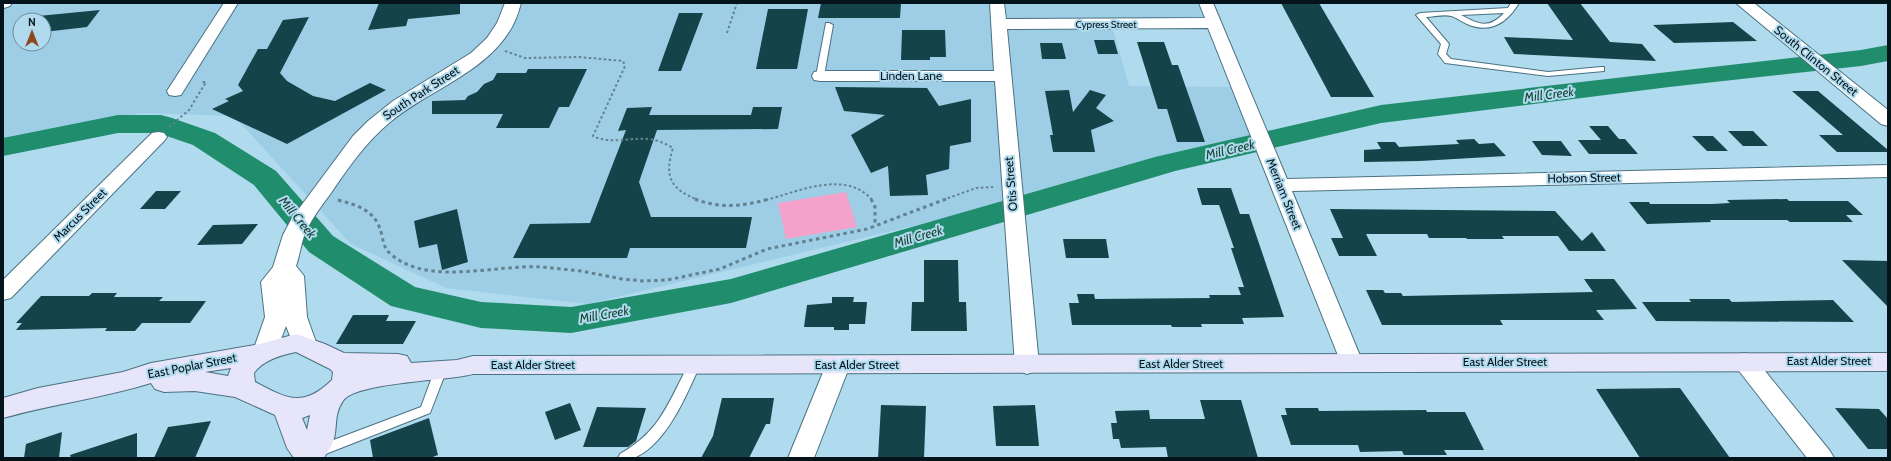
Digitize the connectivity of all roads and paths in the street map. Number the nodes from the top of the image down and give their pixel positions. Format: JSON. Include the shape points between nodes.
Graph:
{"nodes":[{"id":1,"x":231,"y":3,"type":"edge"},
{"id":2,"x":513,"y":3,"type":"edge"},
{"id":3,"x":737,"y":3,"type":"edge"},
{"id":4,"x":997,"y":3,"type":"edge"},
{"id":5,"x":1206,"y":3,"type":"edge"},
{"id":6,"x":1744,"y":3,"type":"edge"},
{"id":7,"x":1513,"y":7,"type":"edge"},
{"id":8,"x":1452,"y":13,"type":"junction"},
{"id":9,"x":1214,"y":23,"type":"junction"},
{"id":10,"x":998,"y":24,"type":"junction"},
{"id":11,"x":829,"y":25,"type":"dead end"},
{"id":12,"x":727,"y":33,"type":"dead end"},
{"id":13,"x":493,"y":42,"type":"junction"},
{"id":14,"x":1601,"y":69,"type":"dead end"},
{"id":15,"x":820,"y":76,"type":"joint"},
{"id":16,"x":1002,"y":76,"type":"junction"},
{"id":17,"x":175,"y":92,"type":"dead end"},
{"id":18,"x":189,"y":110,"type":"dead end"},
{"id":19,"x":1888,"y":120,"type":"edge"},
{"id":20,"x":158,"y":137,"type":"joint"},
{"id":21,"x":1888,"y":171,"type":"edge"},
{"id":22,"x":1280,"y":185,"type":"junction"},
{"id":23,"x":1012,"y":191,"type":"junction"},
{"id":24,"x":317,"y":198,"type":"junction"},
{"id":25,"x":875,"y":226,"type":"junction"},
{"id":26,"x":284,"y":268,"type":"junction"},
{"id":27,"x":3,"y":293,"type":"edge"},
{"id":28,"x":305,"y":346,"type":"junction"},
{"id":29,"x":263,"y":352,"type":"junction"},
{"id":30,"x":1744,"y":361,"type":"junction"},
{"id":31,"x":339,"y":362,"type":"junction"},
{"id":32,"x":1888,"y":362,"type":"edge"},
{"id":33,"x":1352,"y":363,"type":"junction"},
{"id":34,"x":473,"y":365,"type":"junction"},
{"id":35,"x":694,"y":365,"type":"junction"},
{"id":36,"x":838,"y":365,"type":"junction"},
{"id":37,"x":1027,"y":365,"type":"junction"},
{"id":38,"x":441,"y":369,"type":"junction"},
{"id":39,"x":123,"y":382,"type":"junction"},
{"id":40,"x":245,"y":389,"type":"junction"},
{"id":41,"x":336,"y":391,"type":"junction"},
{"id":42,"x":3,"y":408,"type":"edge"},
{"id":43,"x":285,"y":408,"type":"junction"},
{"id":44,"x":310,"y":456,"type":"edge"},
{"id":45,"x":624,"y":458,"type":"edge"},
{"id":46,"x":801,"y":458,"type":"edge"},
{"id":47,"x":1821,"y":458,"type":"edge"}],
"edges":[{"from":1,"to":17,"type":"street"},
{"from":2,"to":13,"type":"street","name":"South Park Street","via":[[507,22]]},
{"from":3,"to":12,"type":"path"},
{"from":4,"to":10,"type":"street","name":"Otis Street"},
{"from":5,"to":9,"type":"street","name":"Merriam Street"},
{"from":6,"to":19,"type":"street","name":"South Clinton Street"},
{"from":7,"to":8,"type":"lane"},
{"from":7,"to":8,"type":"lane","via":[[1494,26],[1476,26]]},
{"from":8,"to":14,"type":"lane","via":[[1420,15],[1445,44],[1442,54],[1448,61],[1548,74]]},
{"from":9,"to":10,"type":"street","name":"Cypress Street"},
{"from":9,"to":22,"type":"street","name":"Merriam Street"},
{"from":10,"to":16,"type":"street","name":"Otis Street"},
{"from":11,"to":15,"type":"lane"},
{"from":13,"to":24,"type":"street","name":"South Park Street","via":[[467,63],[398,105],[382,118],[359,141]]},
{"from":13,"to":25,"type":"path","via":[[508,53],[525,58],[579,57],[623,62],[625,66],[593,136],[607,142],[649,139],[673,148],[668,160],[668,175],[677,188],[695,200],[718,205],[743,205],[772,200],[809,188],[849,186],[870,198],[874,205]]},
{"from":15,"to":16,"type":"street","name":"Linden Lane"},
{"from":16,"to":23,"type":"street","name":"Otis Street"},
{"from":18,"to":20,"type":"path"},
{"from":20,"to":27,"type":"street","name":"Marcus Street"},
{"from":21,"to":22,"type":"street","name":"Hobson Street"},
{"from":22,"to":33,"type":"street","name":"Merriam Street"},
{"from":23,"to":25,"type":"path","via":[[976,188]]},
{"from":23,"to":37,"type":"street","name":"Otis Street"},
{"from":24,"to":25,"type":"path","via":[[340,200],[362,207],[375,219],[384,246],[393,256],[408,265],[453,272],[526,266],[581,271],[622,279],[666,280],[720,269],[767,249]]},
{"from":24,"to":26,"type":"street","name":"South Park Street","via":[[290,242]]},
{"from":26,"to":28,"type":"street","via":[[292,276],[295,317]]},
{"from":26,"to":29,"type":"street","name":"South Park Street","via":[[273,282],[277,317]]},
{"from":28,"to":29,"type":"main road","via":[[296,343],[285,344]]},
{"from":28,"to":31,"type":"main road"},
{"from":29,"to":39,"type":"main road","name":"East Poplar Street","via":[[151,373]]},
{"from":29,"to":40,"type":"main road","via":[[251,360],[240,376]]},
{"from":30,"to":32,"type":"main road","name":"East Alder Street"},
{"from":30,"to":33,"type":"main road","name":"East Alder Street"},
{"from":30,"to":47,"type":"street"},
{"from":31,"to":34,"type":"main road","name":"East Alder Street","via":[[390,364],[460,358]]},
{"from":31,"to":41,"type":"main road","via":[[346,371],[345,378]]},
{"from":33,"to":37,"type":"main road","name":"East Alder Street"},
{"from":34,"to":35,"type":"main road","name":"East Alder Street"},
{"from":34,"to":38,"type":"main road","name":"East Alder Street"},
{"from":35,"to":36,"type":"main road","name":"East Alder Street"},
{"from":35,"to":45,"type":"lane","via":[[675,407],[661,427],[644,447]]},
{"from":36,"to":37,"type":"main road","name":"East Alder Street"},
{"from":36,"to":46,"type":"street"},
{"from":38,"to":41,"type":"main road","name":"East Alder Street","via":[[394,374]]},
{"from":38,"to":44,"type":"lane","via":[[426,410]]},
{"from":39,"to":40,"type":"main road","name":"East Poplar Street","via":[[199,382]]},
{"from":39,"to":42,"type":"main road","name":"East Poplar Street","via":[[38,398]]},
{"from":40,"to":43,"type":"main road"},
{"from":41,"to":43,"type":"main road","via":[[308,407]]},
{"from":41,"to":44,"type":"main road","via":[[322,418],[320,441]]},
{"from":43,"to":44,"type":"main road","via":[[301,448]]}]}
